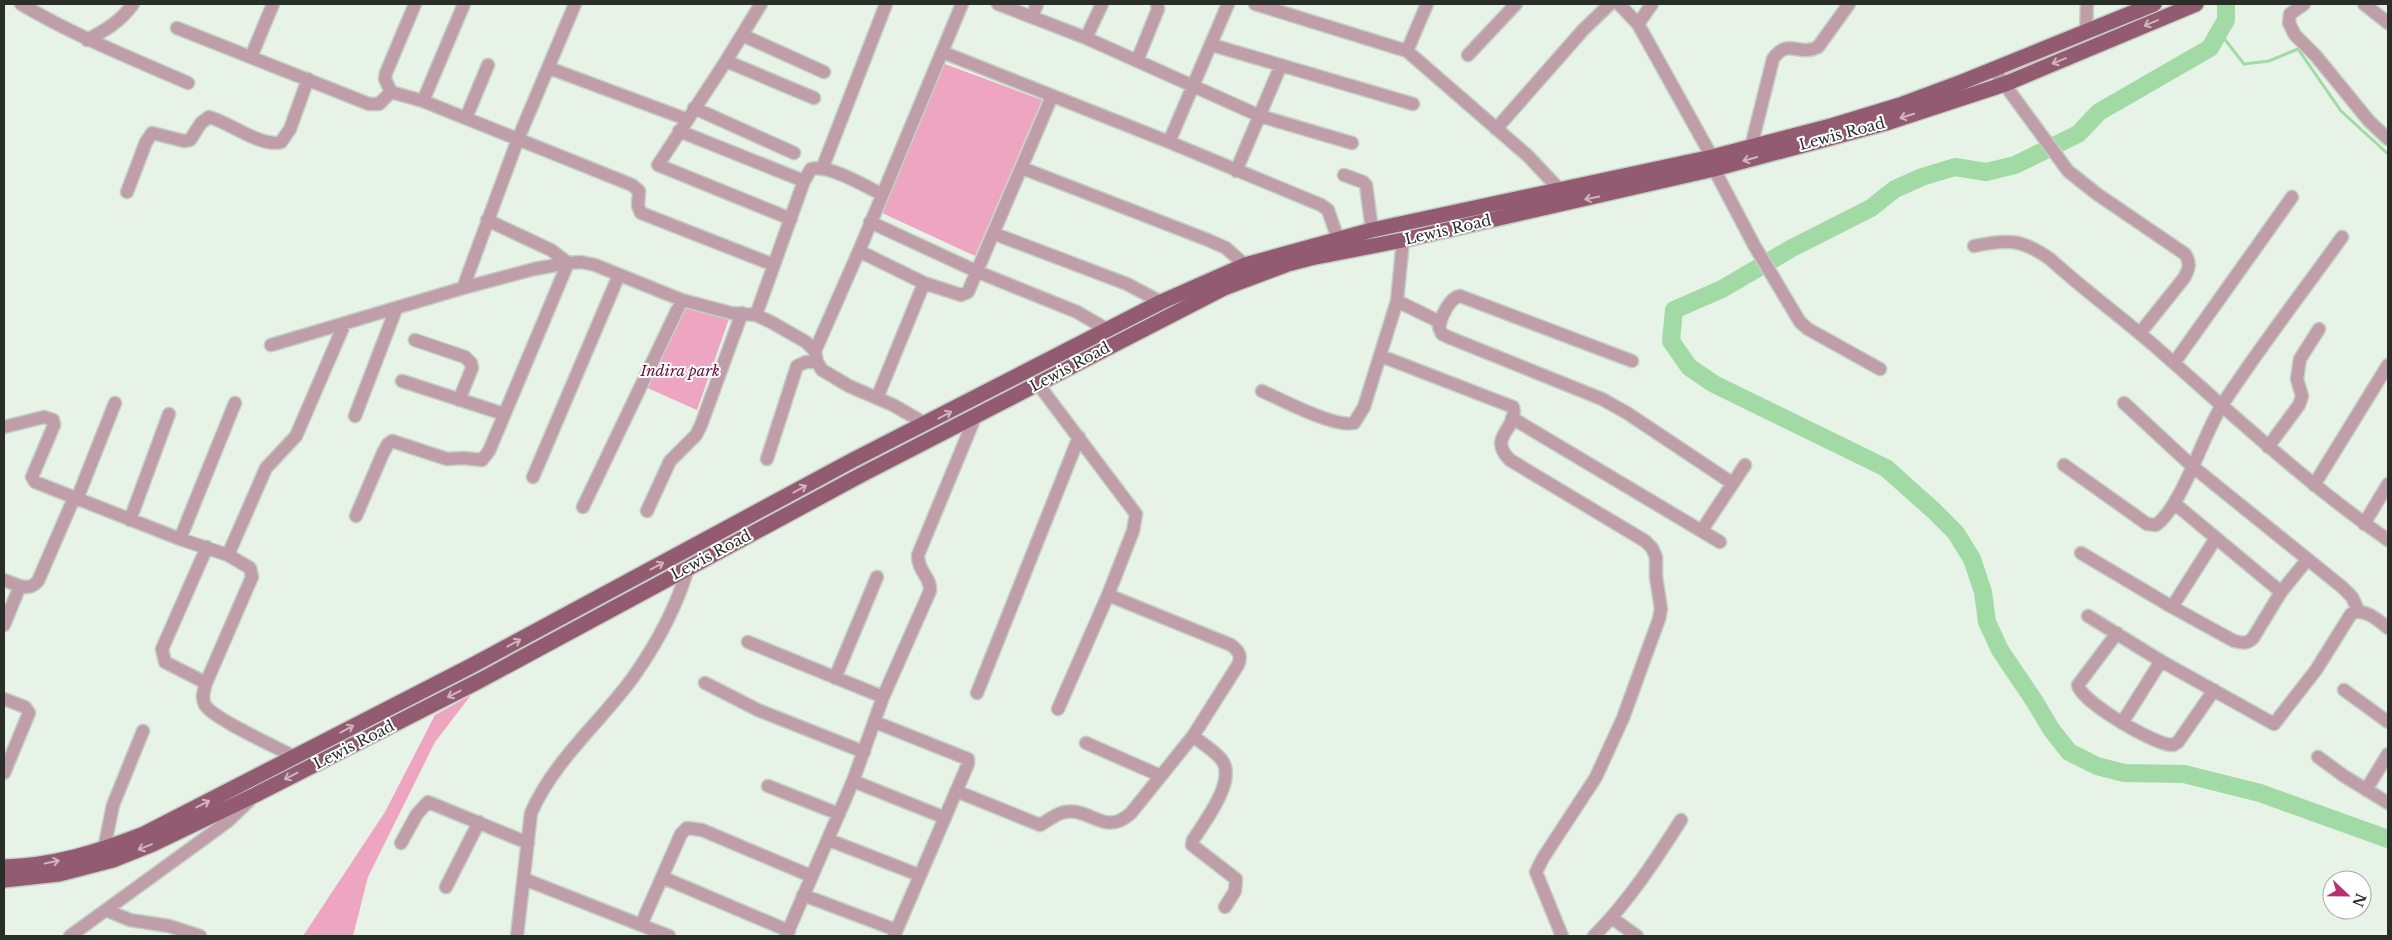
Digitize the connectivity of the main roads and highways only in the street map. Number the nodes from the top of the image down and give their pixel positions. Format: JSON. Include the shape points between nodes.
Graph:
{"nodes":[{"id":1,"x":2154,"y":4,"type":"edge"},
{"id":2,"x":2196,"y":4,"type":"edge"},
{"id":3,"x":1713,"y":163,"type":"junction"},
{"id":4,"x":1629,"y":182,"type":"junction"},
{"id":5,"x":853,"y":460,"type":"junction"},
{"id":6,"x":861,"y":475,"type":"junction"},
{"id":7,"x":621,"y":586,"type":"junction"},
{"id":8,"x":630,"y":599,"type":"junction"},
{"id":9,"x":4,"y":867,"type":"edge"},
{"id":10,"x":4,"y":880,"type":"edge"}],
"edges":[{"from":1,"to":3,"type":"main road","name":"Lewis Road","via":[[1900,105],[1751,147]]},
{"from":2,"to":3,"type":"main road","name":"Lewis Road","one_way":true,"via":[[2005,84],[1886,123]]},
{"from":3,"to":4,"type":"main road","name":"Lewis Road"},
{"from":5,"to":4,"type":"main road","name":"Lewis Road","one_way":true,"via":[[1161,302],[1245,265],[1372,230],[1560,190]]},
{"from":4,"to":6,"type":"main road","name":"Lewis Road","one_way":true,"via":[[1403,240],[1295,262],[1224,288]]},
{"from":5,"to":6,"type":"main road"},
{"from":7,"to":5,"type":"main road","name":"Lewis Road","one_way":true},
{"from":6,"to":8,"type":"main road","name":"Lewis Road"},
{"from":7,"to":8,"type":"main road"},
{"from":9,"to":7,"type":"main road","name":"Lewis Road","one_way":true,"via":[[48,863],[104,849],[151,830]]},
{"from":8,"to":10,"type":"main road","name":"Lewis Road","one_way":true,"via":[[480,681],[153,844],[113,860],[59,874]]}]}
